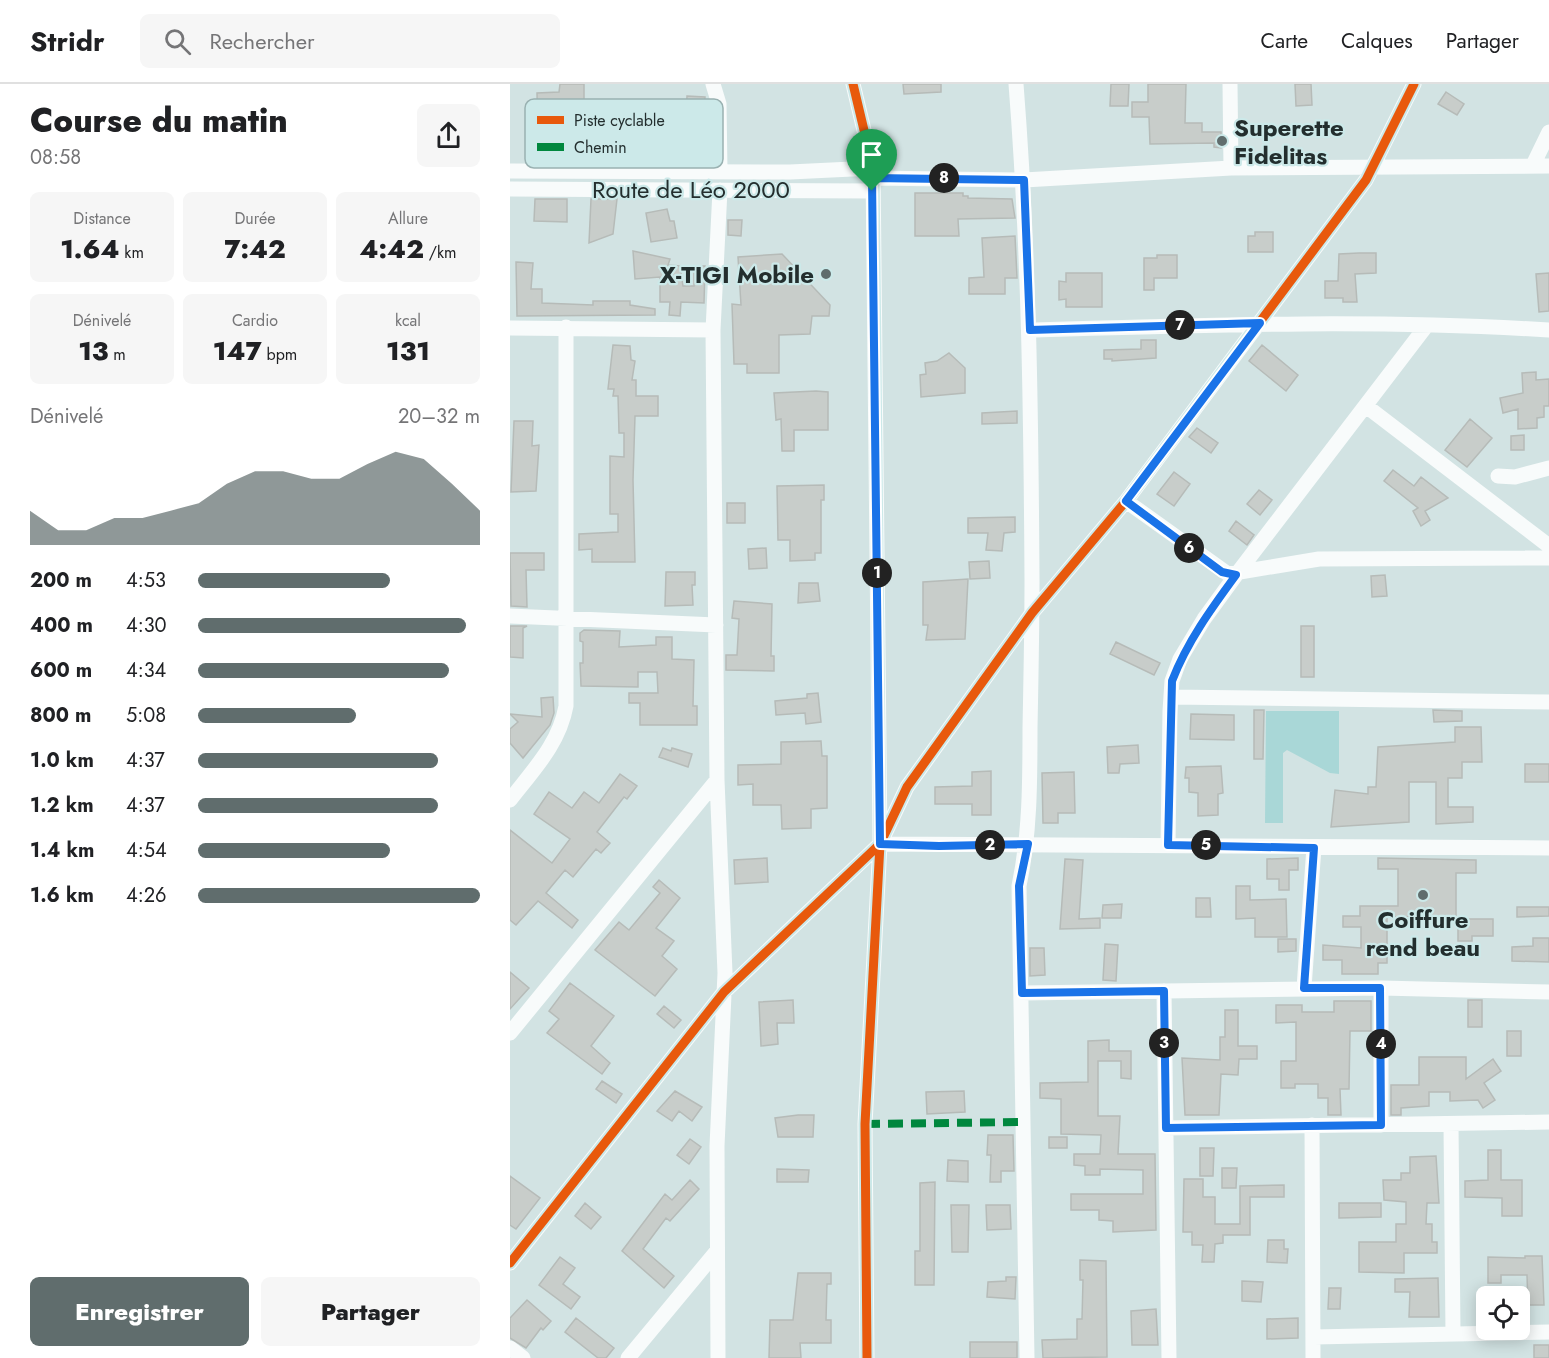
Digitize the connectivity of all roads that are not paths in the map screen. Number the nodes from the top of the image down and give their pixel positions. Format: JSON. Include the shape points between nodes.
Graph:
{"nodes":[{"id":1,"x":713,"y":84,"type":"edge"},
{"id":2,"x":853,"y":84,"type":"edge"},
{"id":3,"x":1016,"y":84,"type":"edge"},
{"id":4,"x":1230,"y":84,"type":"edge"},
{"id":5,"x":1414,"y":84,"type":"edge"},
{"id":6,"x":718,"y":99,"type":"edge"},
{"id":7,"x":1549,"y":132,"type":"edge"},
{"id":8,"x":1533,"y":165,"type":"junction"},
{"id":9,"x":1549,"y":166,"type":"edge"},
{"id":10,"x":1372,"y":167,"type":"junction"},
{"id":11,"x":720,"y":168,"type":"edge"},
{"id":12,"x":1231,"y":168,"type":"junction"},
{"id":13,"x":510,"y":171,"type":"edge"},
{"id":14,"x":720,"y":171,"type":"junction"},
{"id":15,"x":872,"y":179,"type":"junction"},
{"id":16,"x":1024,"y":180,"type":"junction"},
{"id":17,"x":510,"y":189,"type":"edge"},
{"id":18,"x":720,"y":190,"type":"junction"},
{"id":19,"x":1260,"y":323,"type":"junction"},
{"id":20,"x":1427,"y":325,"type":"junction"},
{"id":21,"x":566,"y":327,"type":"junction"},
{"id":22,"x":510,"y":328,"type":"edge"},
{"id":23,"x":713,"y":330,"type":"junction"},
{"id":24,"x":1030,"y":330,"type":"junction"},
{"id":25,"x":1549,"y":330,"type":"edge"},
{"id":26,"x":1366,"y":406,"type":"junction"},
{"id":27,"x":1549,"y":468,"type":"edge"},
{"id":28,"x":1498,"y":476,"type":"dead end"},
{"id":29,"x":1126,"y":501,"type":"junction"},
{"id":30,"x":1549,"y":546,"type":"edge"},
{"id":31,"x":1549,"y":558,"type":"edge"},
{"id":32,"x":1236,"y":575,"type":"junction"},
{"id":33,"x":1032,"y":614,"type":"junction"},
{"id":34,"x":510,"y":616,"type":"edge"},
{"id":35,"x":568,"y":619,"type":"junction"},
{"id":36,"x":716,"y":625,"type":"junction"},
{"id":37,"x":1171,"y":697,"type":"junction"},
{"id":38,"x":1549,"y":702,"type":"edge"},
{"id":39,"x":717,"y":780,"type":"junction"},
{"id":40,"x":510,"y":800,"type":"edge"},
{"id":41,"x":880,"y":844,"type":"junction"},
{"id":42,"x":1028,"y":844,"type":"junction"},
{"id":43,"x":1168,"y":845,"type":"junction"},
{"id":44,"x":1314,"y":848,"type":"junction"},
{"id":45,"x":1549,"y":848,"type":"edge"},
{"id":46,"x":1304,"y":988,"type":"junction"},
{"id":47,"x":1380,"y":988,"type":"junction"},
{"id":48,"x":1164,"y":991,"type":"junction"},
{"id":49,"x":724,"y":992,"type":"junction"},
{"id":50,"x":1549,"y":992,"type":"edge"},
{"id":51,"x":1022,"y":993,"type":"junction"},
{"id":52,"x":510,"y":1033,"type":"edge"},
{"id":53,"x":1549,"y":1122,"type":"edge"},
{"id":54,"x":1312,"y":1125,"type":"junction"},
{"id":55,"x":1381,"y":1125,"type":"junction"},
{"id":56,"x":1451,"y":1125,"type":"junction"},
{"id":57,"x":1166,"y":1128,"type":"junction"},
{"id":58,"x":716,"y":1252,"type":"junction"},
{"id":59,"x":511,"y":1259,"type":"edge"},
{"id":60,"x":1549,"y":1332,"type":"edge"},
{"id":61,"x":1453,"y":1334,"type":"junction"},
{"id":62,"x":1314,"y":1337,"type":"junction"},
{"id":63,"x":510,"y":1348,"type":"edge"},
{"id":64,"x":523,"y":1358,"type":"edge"},
{"id":65,"x":628,"y":1358,"type":"edge"},
{"id":66,"x":718,"y":1358,"type":"edge"},
{"id":67,"x":867,"y":1358,"type":"edge"},
{"id":68,"x":1027,"y":1358,"type":"edge"},
{"id":69,"x":1169,"y":1358,"type":"edge"},
{"id":70,"x":1313,"y":1358,"type":"edge"}],
"edges":[{"from":1,"to":6,"type":"street"},
{"from":2,"to":15,"type":"street"},
{"from":3,"to":16,"type":"street"},
{"from":4,"to":12,"type":"street"},
{"from":5,"to":10,"type":"street"},
{"from":7,"to":8,"type":"street"},
{"from":8,"to":9,"type":"street"},
{"from":8,"to":10,"type":"street"},
{"from":10,"to":12,"type":"street"},
{"from":10,"to":19,"type":"street"},
{"from":11,"to":14,"type":"street"},
{"from":12,"to":16,"type":"street"},
{"from":13,"to":14,"type":"street"},
{"from":14,"to":15,"type":"street","via":[[816,171]]},
{"from":15,"to":16,"type":"street"},
{"from":15,"to":18,"type":"street","name":"Route de Léo 2000"},
{"from":15,"to":41,"type":"street"},
{"from":16,"to":24,"type":"street"},
{"from":17,"to":18,"type":"street","name":"Route de Léo 2000"},
{"from":18,"to":23,"type":"street"},
{"from":19,"to":20,"type":"street"},
{"from":19,"to":24,"type":"street"},
{"from":19,"to":29,"type":"street"},
{"from":20,"to":25,"type":"street"},
{"from":20,"to":26,"type":"street"},
{"from":21,"to":22,"type":"street"},
{"from":21,"to":23,"type":"street"},
{"from":21,"to":35,"type":"street"},
{"from":23,"to":36,"type":"street"},
{"from":24,"to":33,"type":"street"},
{"from":26,"to":30,"type":"street"},
{"from":26,"to":32,"type":"street"},
{"from":27,"to":28,"type":"street","via":[[1515,477]]},
{"from":29,"to":32,"type":"street","via":[[1222,572]]},
{"from":29,"to":33,"type":"street"},
{"from":31,"to":32,"type":"street","via":[[1319,559]]},
{"from":32,"to":37,"type":"street","via":[[1180,659]]},
{"from":33,"to":41,"type":"street","via":[[907,787]]},
{"from":33,"to":42,"type":"street"},
{"from":34,"to":35,"type":"street"},
{"from":35,"to":36,"type":"street"},
{"from":35,"to":40,"type":"street","via":[[562,727],[555,743]]},
{"from":36,"to":39,"type":"street"},
{"from":37,"to":38,"type":"street"},
{"from":37,"to":43,"type":"street"},
{"from":39,"to":49,"type":"street"},
{"from":39,"to":52,"type":"street"},
{"from":41,"to":42,"type":"street"},
{"from":41,"to":49,"type":"street"},
{"from":41,"to":67,"type":"street","via":[[865,1124]]},
{"from":42,"to":43,"type":"street"},
{"from":42,"to":51,"type":"street","via":[[1019,886]]},
{"from":43,"to":44,"type":"street"},
{"from":44,"to":45,"type":"street"},
{"from":44,"to":46,"type":"street"},
{"from":46,"to":47,"type":"street"},
{"from":46,"to":48,"type":"street"},
{"from":47,"to":50,"type":"street"},
{"from":47,"to":55,"type":"street"},
{"from":48,"to":51,"type":"street"},
{"from":48,"to":57,"type":"street"},
{"from":49,"to":58,"type":"street"},
{"from":49,"to":59,"type":"street"},
{"from":51,"to":68,"type":"street"},
{"from":53,"to":56,"type":"street"},
{"from":54,"to":55,"type":"street"},
{"from":54,"to":57,"type":"street"},
{"from":54,"to":62,"type":"street"},
{"from":55,"to":56,"type":"street"},
{"from":56,"to":61,"type":"street"},
{"from":57,"to":69,"type":"street"},
{"from":58,"to":65,"type":"street"},
{"from":58,"to":66,"type":"street"},
{"from":60,"to":61,"type":"street"},
{"from":61,"to":62,"type":"street"},
{"from":62,"to":70,"type":"street"},
{"from":63,"to":64,"type":"street"}]}
